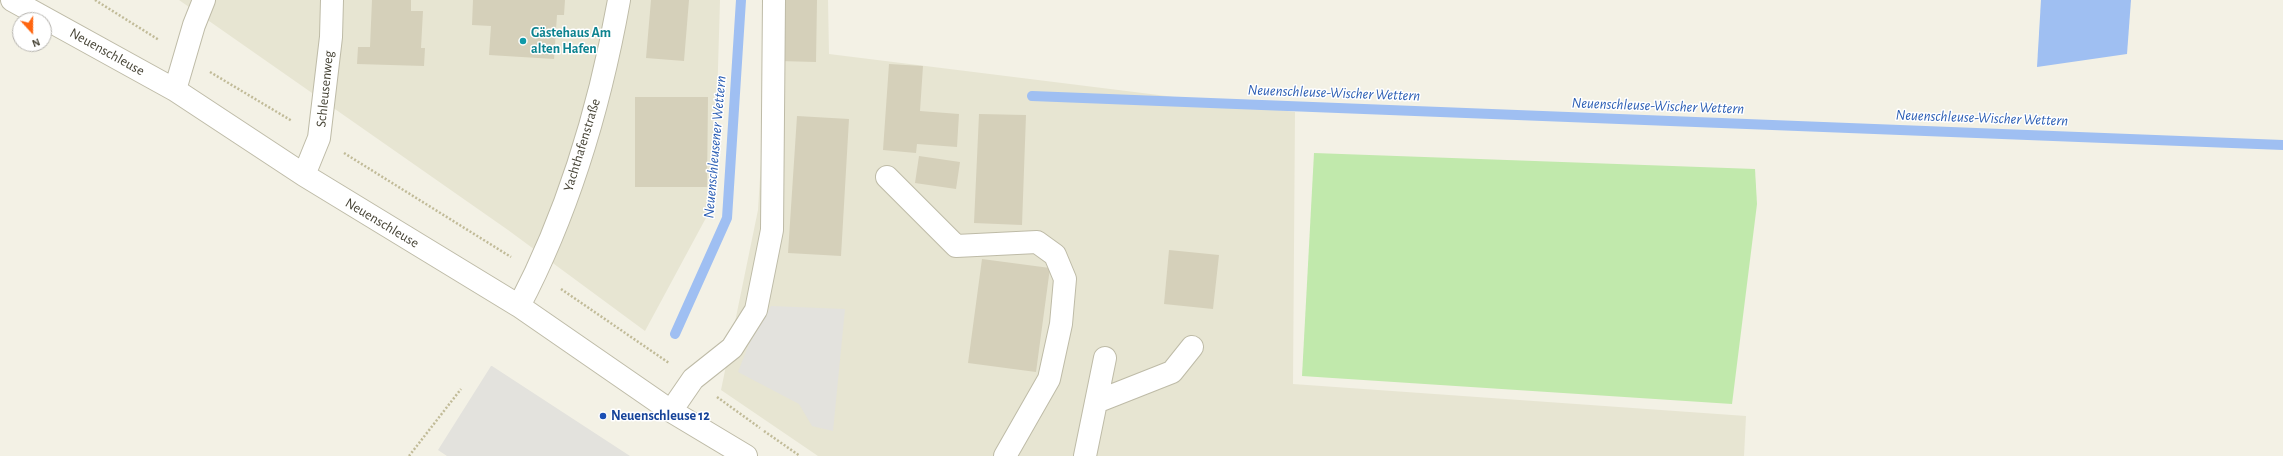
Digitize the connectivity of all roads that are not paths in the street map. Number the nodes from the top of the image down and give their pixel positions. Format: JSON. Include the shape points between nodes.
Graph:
{"nodes":[{"id":1,"x":12,"y":0,"type":"edge"},
{"id":2,"x":204,"y":0,"type":"edge"},
{"id":3,"x":332,"y":0,"type":"edge"},
{"id":4,"x":619,"y":0,"type":"edge"},
{"id":5,"x":774,"y":0,"type":"edge"},
{"id":6,"x":175,"y":90,"type":"junction"},
{"id":7,"x":304,"y":175,"type":"junction"},
{"id":8,"x":887,"y":177,"type":"dead end"},
{"id":9,"x":518,"y":306,"type":"junction"},
{"id":10,"x":1192,"y":347,"type":"dead end"},
{"id":11,"x":1105,"y":358,"type":"dead end"},
{"id":12,"x":1096,"y":402,"type":"junction"},
{"id":13,"x":671,"y":411,"type":"junction"},
{"id":14,"x":746,"y":456,"type":"edge"},
{"id":15,"x":1005,"y":456,"type":"edge"},
{"id":16,"x":1085,"y":456,"type":"edge"}],
"edges":[{"from":1,"to":6,"type":"street","name":"Neuenschleuse"},
{"from":2,"to":6,"type":"street"},
{"from":3,"to":7,"type":"street","name":"Schleusenweg","via":[[319,138]]},
{"from":4,"to":9,"type":"street","name":"Yachthafenstraße","via":[[612,38],[578,171],[536,272]]},
{"from":5,"to":13,"type":"street","via":[[772,230],[756,310],[732,348],[693,379]]},
{"from":6,"to":7,"type":"street","name":"Neuenschleuse"},
{"from":7,"to":9,"type":"street","name":"Neuenschleuse"},
{"from":8,"to":15,"type":"street","via":[[956,246],[1037,242],[1055,255],[1065,279],[1061,324],[1049,379]]},
{"from":9,"to":13,"type":"street","name":"Neuenschleuse"},
{"from":10,"to":12,"type":"street","via":[[1172,372]]},
{"from":11,"to":12,"type":"street"},
{"from":12,"to":16,"type":"street"},
{"from":13,"to":14,"type":"street","name":"Neuenschleuse"}]}
